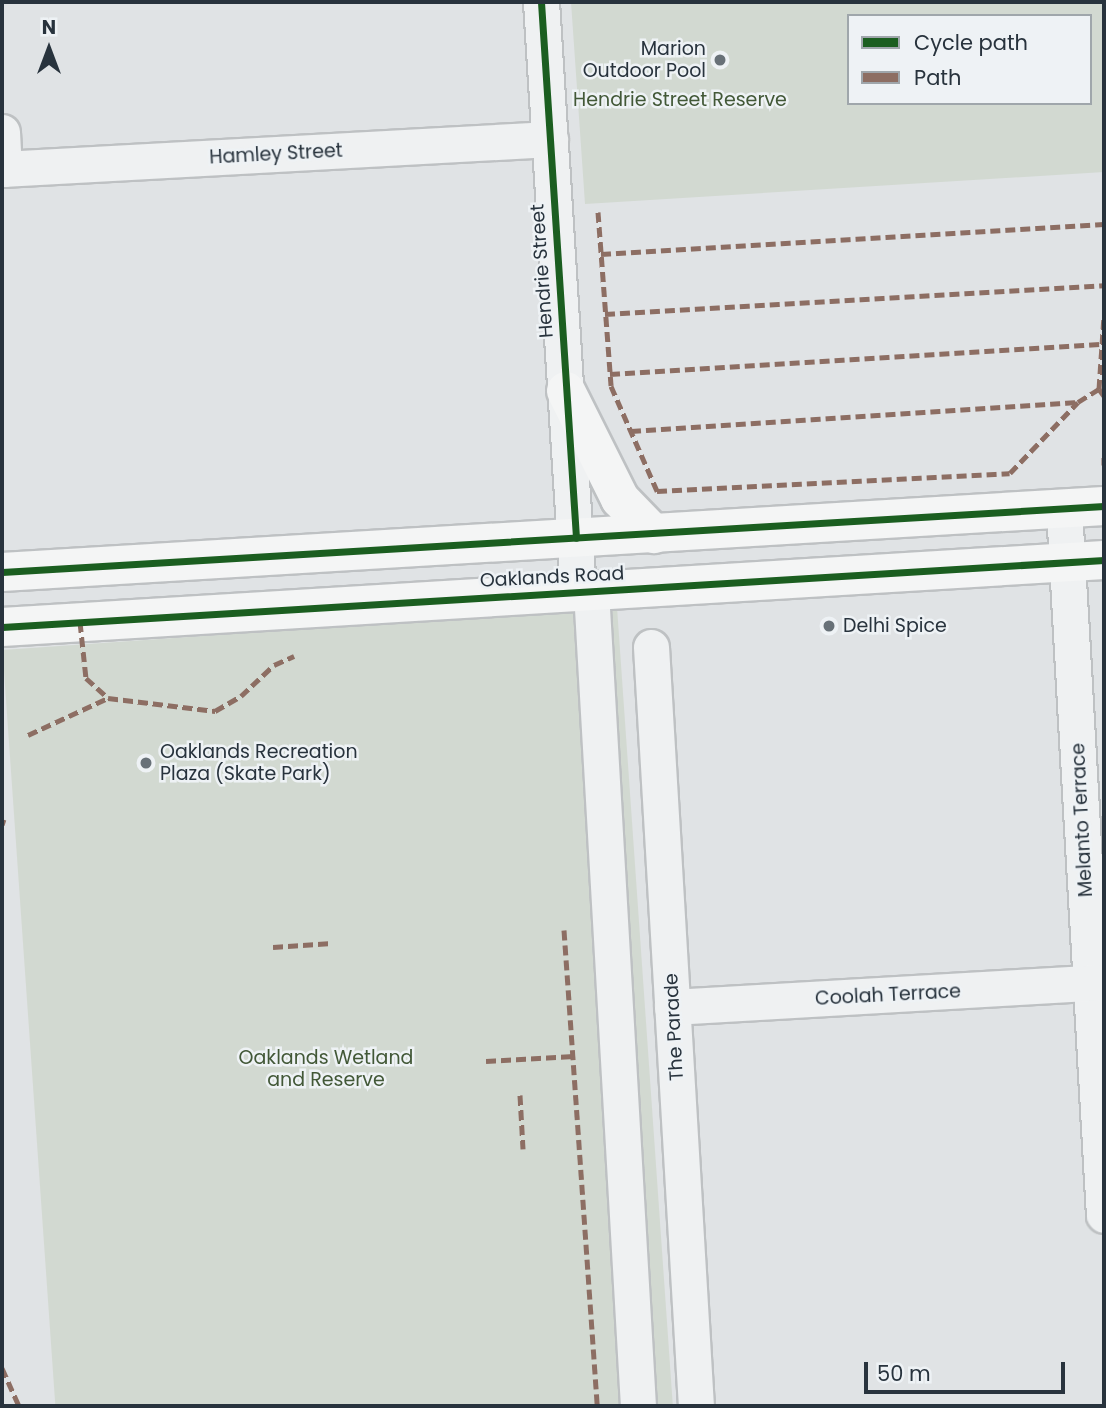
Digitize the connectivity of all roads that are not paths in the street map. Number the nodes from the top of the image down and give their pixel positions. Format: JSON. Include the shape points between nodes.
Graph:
{"nodes":[{"id":1,"x":541,"y":2,"type":"edge"},
{"id":2,"x":2,"y":132,"type":"edge"},
{"id":3,"x":550,"y":139,"type":"junction"},
{"id":4,"x":3,"y":169,"type":"edge"},
{"id":5,"x":566,"y":391,"type":"junction"},
{"id":6,"x":1104,"y":506,"type":"edge"},
{"id":7,"x":1064,"y":509,"type":"junction"},
{"id":8,"x":654,"y":534,"type":"junction"},
{"id":9,"x":576,"y":538,"type":"junction"},
{"id":10,"x":1104,"y":560,"type":"edge"},
{"id":11,"x":1067,"y":562,"type":"junction"},
{"id":12,"x":2,"y":572,"type":"edge"},
{"id":13,"x":584,"y":591,"type":"junction"},
{"id":14,"x":2,"y":627,"type":"edge"},
{"id":15,"x":651,"y":647,"type":"dead end"},
{"id":16,"x":1098,"y":983,"type":"edge"},
{"id":17,"x":673,"y":1007,"type":"junction"},
{"id":18,"x":1104,"y":1215,"type":"edge"},
{"id":19,"x":638,"y":1406,"type":"edge"},
{"id":20,"x":696,"y":1406,"type":"edge"}],
"edges":[{"from":1,"to":3,"type":"street","name":"Hendrie Street"},
{"from":2,"to":4,"type":"street"},
{"from":3,"to":4,"type":"street","name":"Hamley Street"},
{"from":3,"to":5,"type":"street","name":"Hendrie Street"},
{"from":5,"to":8,"type":"main road","via":[[620,499]]},
{"from":5,"to":9,"type":"street","name":"Hendrie Street"},
{"from":6,"to":7,"type":"main road","name":"Oaklands Road"},
{"from":7,"to":8,"type":"main road","name":"Oaklands Road"},
{"from":7,"to":11,"type":"street","name":"Melanto Terrace"},
{"from":8,"to":9,"type":"main road","name":"Oaklands Road"},
{"from":9,"to":12,"type":"main road","name":"Oaklands Road"},
{"from":9,"to":13,"type":"street","name":"Hendrie Street"},
{"from":10,"to":11,"type":"main road","name":"Oaklands Road"},
{"from":11,"to":13,"type":"main road","name":"Oaklands Road"},
{"from":11,"to":16,"type":"street","name":"Melanto Terrace"},
{"from":13,"to":14,"type":"main road","name":"Oaklands Road"},
{"from":13,"to":19,"type":"street","name":"Hendrie Street"},
{"from":15,"to":17,"type":"street","name":"The Parade"},
{"from":16,"to":17,"type":"street","name":"Coolah Terrace"},
{"from":16,"to":18,"type":"street","name":"Melanto Terrace"},
{"from":17,"to":20,"type":"street","name":"The Parade"}]}
